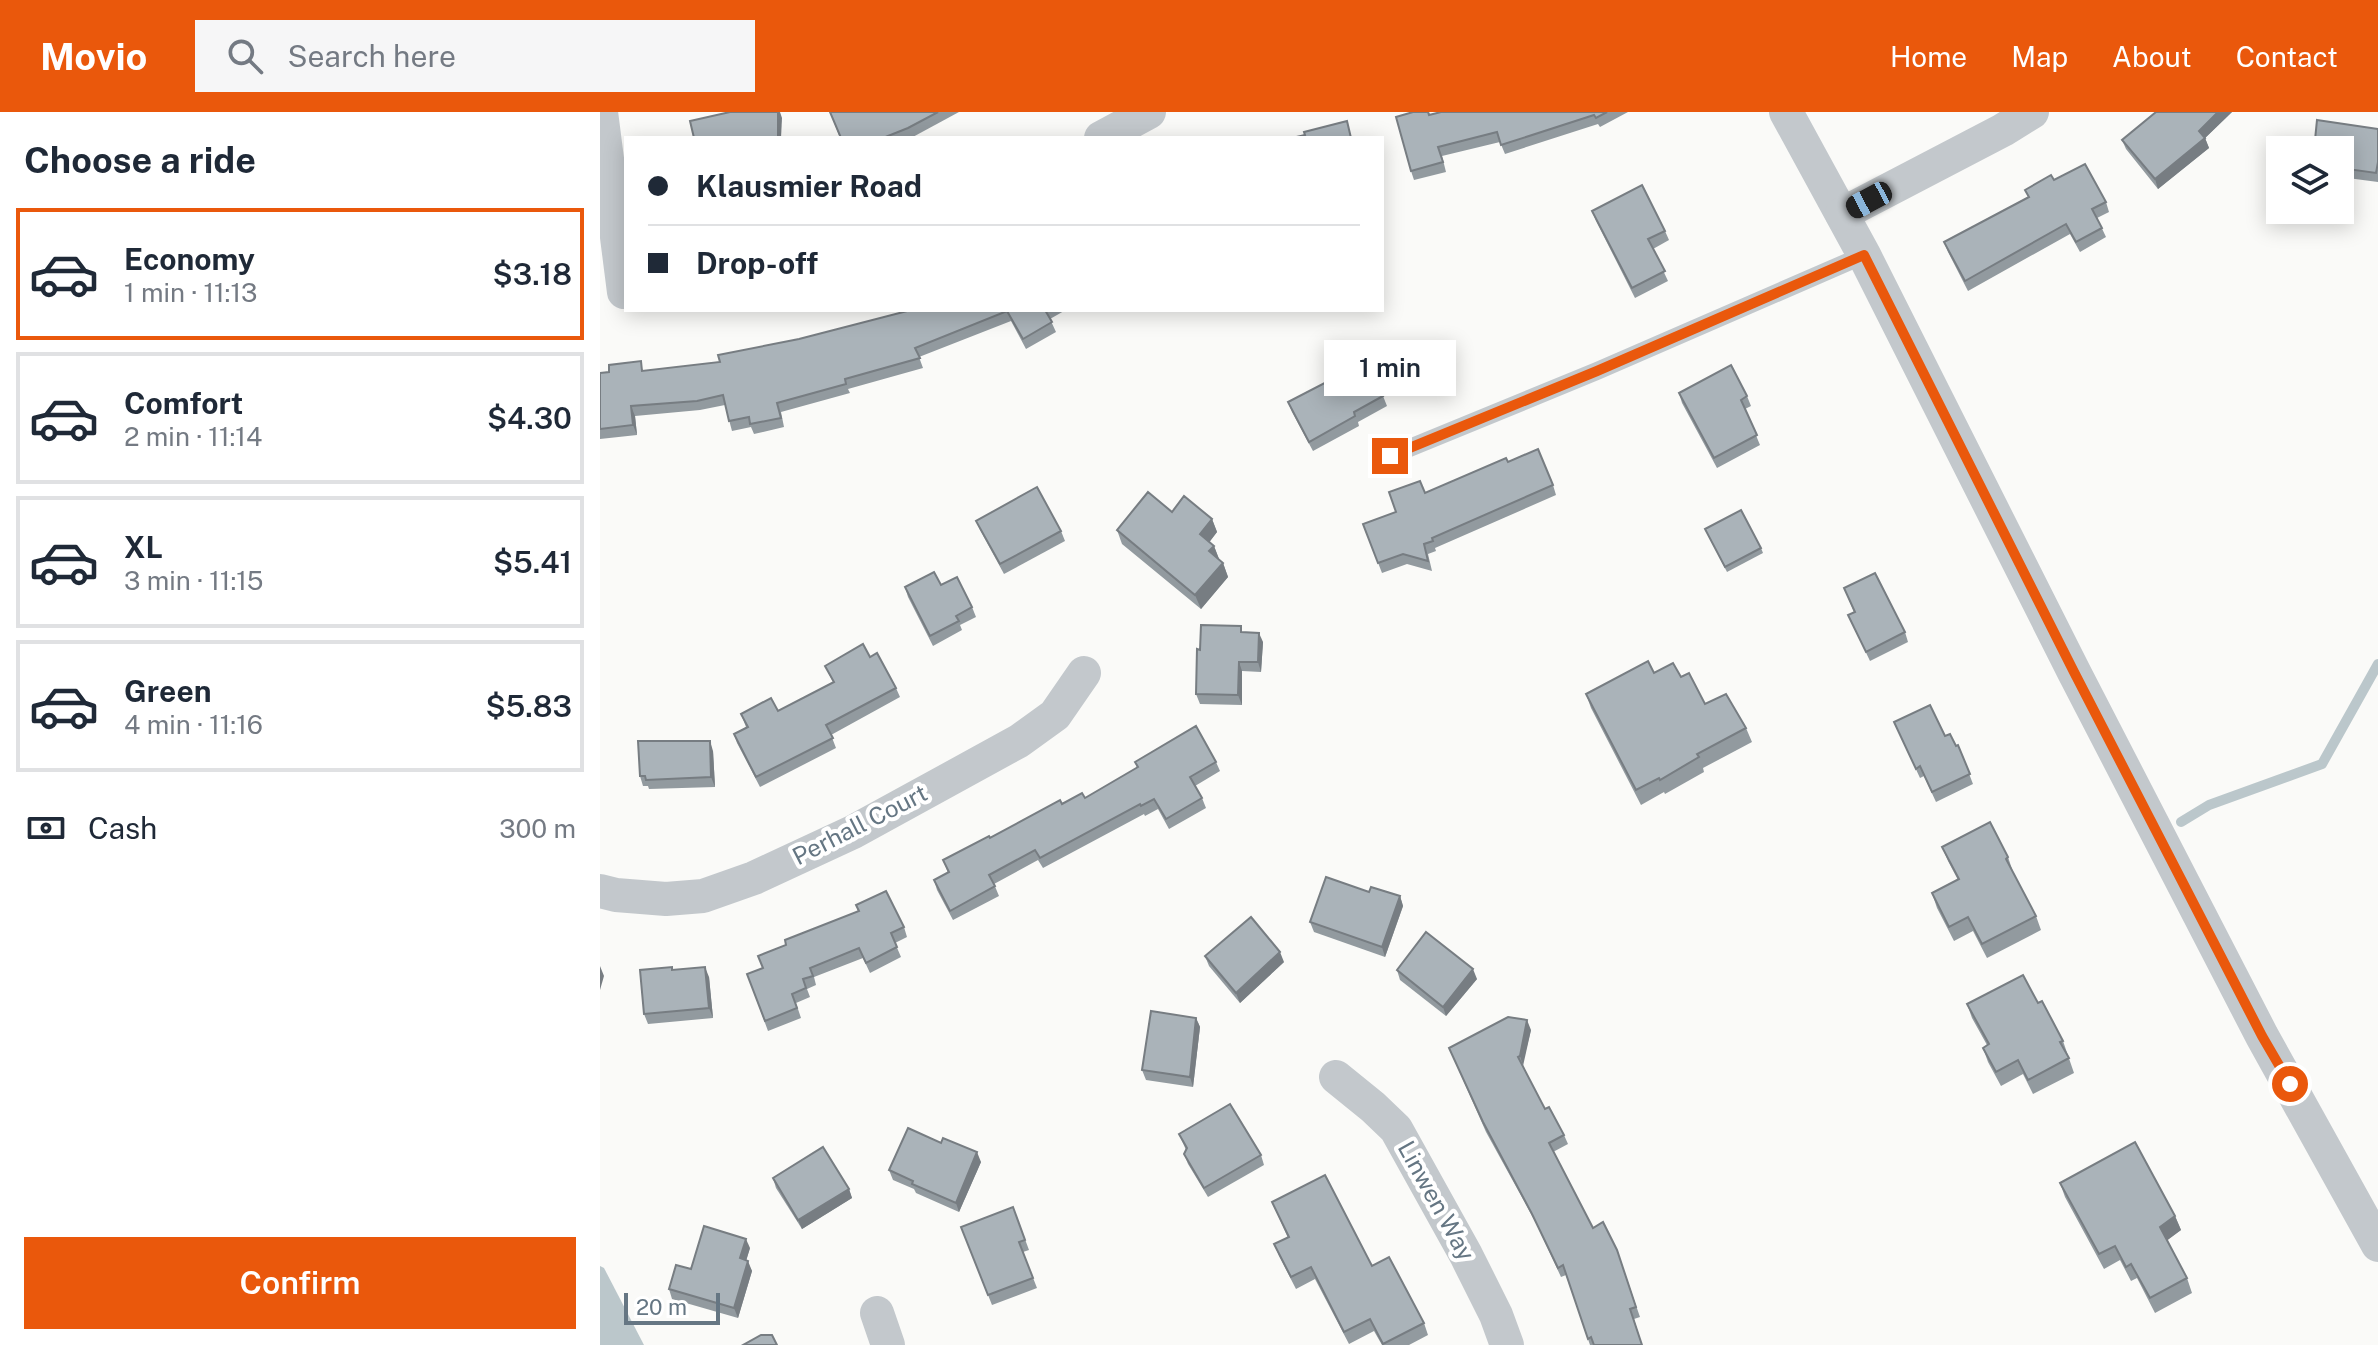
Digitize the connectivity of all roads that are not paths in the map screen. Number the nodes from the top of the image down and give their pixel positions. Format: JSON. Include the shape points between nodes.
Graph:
{"nodes":[{"id":1,"x":601,"y":112,"type":"edge"},
{"id":2,"x":1149,"y":112,"type":"edge"},
{"id":3,"x":1786,"y":112,"type":"edge"},
{"id":4,"x":2032,"y":112,"type":"edge"},
{"id":5,"x":1105,"y":136,"type":"edge"},
{"id":6,"x":1842,"y":214,"type":"junction"},
{"id":7,"x":1864,"y":255,"type":"junction"},
{"id":8,"x":617,"y":292,"type":"edge"},
{"id":9,"x":1390,"y":456,"type":"dead end"},
{"id":10,"x":1084,"y":673,"type":"dead end"},
{"id":11,"x":600,"y":891,"type":"edge"},
{"id":12,"x":1336,"y":1077,"type":"dead end"},
{"id":13,"x":2378,"y":1245,"type":"edge"},
{"id":14,"x":877,"y":1313,"type":"dead end"},
{"id":15,"x":888,"y":1345,"type":"edge"},
{"id":16,"x":1507,"y":1345,"type":"edge"}],
"edges":[{"from":1,"to":8,"type":"street"},
{"from":2,"to":5,"type":"street"},
{"from":3,"to":6,"type":"street"},
{"from":4,"to":6,"type":"street"},
{"from":6,"to":7,"type":"street"},
{"from":7,"to":9,"type":"lane"},
{"from":7,"to":13,"type":"street","via":[[2262,1036]]},
{"from":10,"to":11,"type":"street","name":"Perhall Court","via":[[1055,715],[1019,741],[853,832],[754,878],[703,896]]},
{"from":12,"to":16,"type":"street","name":"Linwen Way","via":[[1396,1129],[1466,1255]]},
{"from":14,"to":15,"type":"street"}]}
